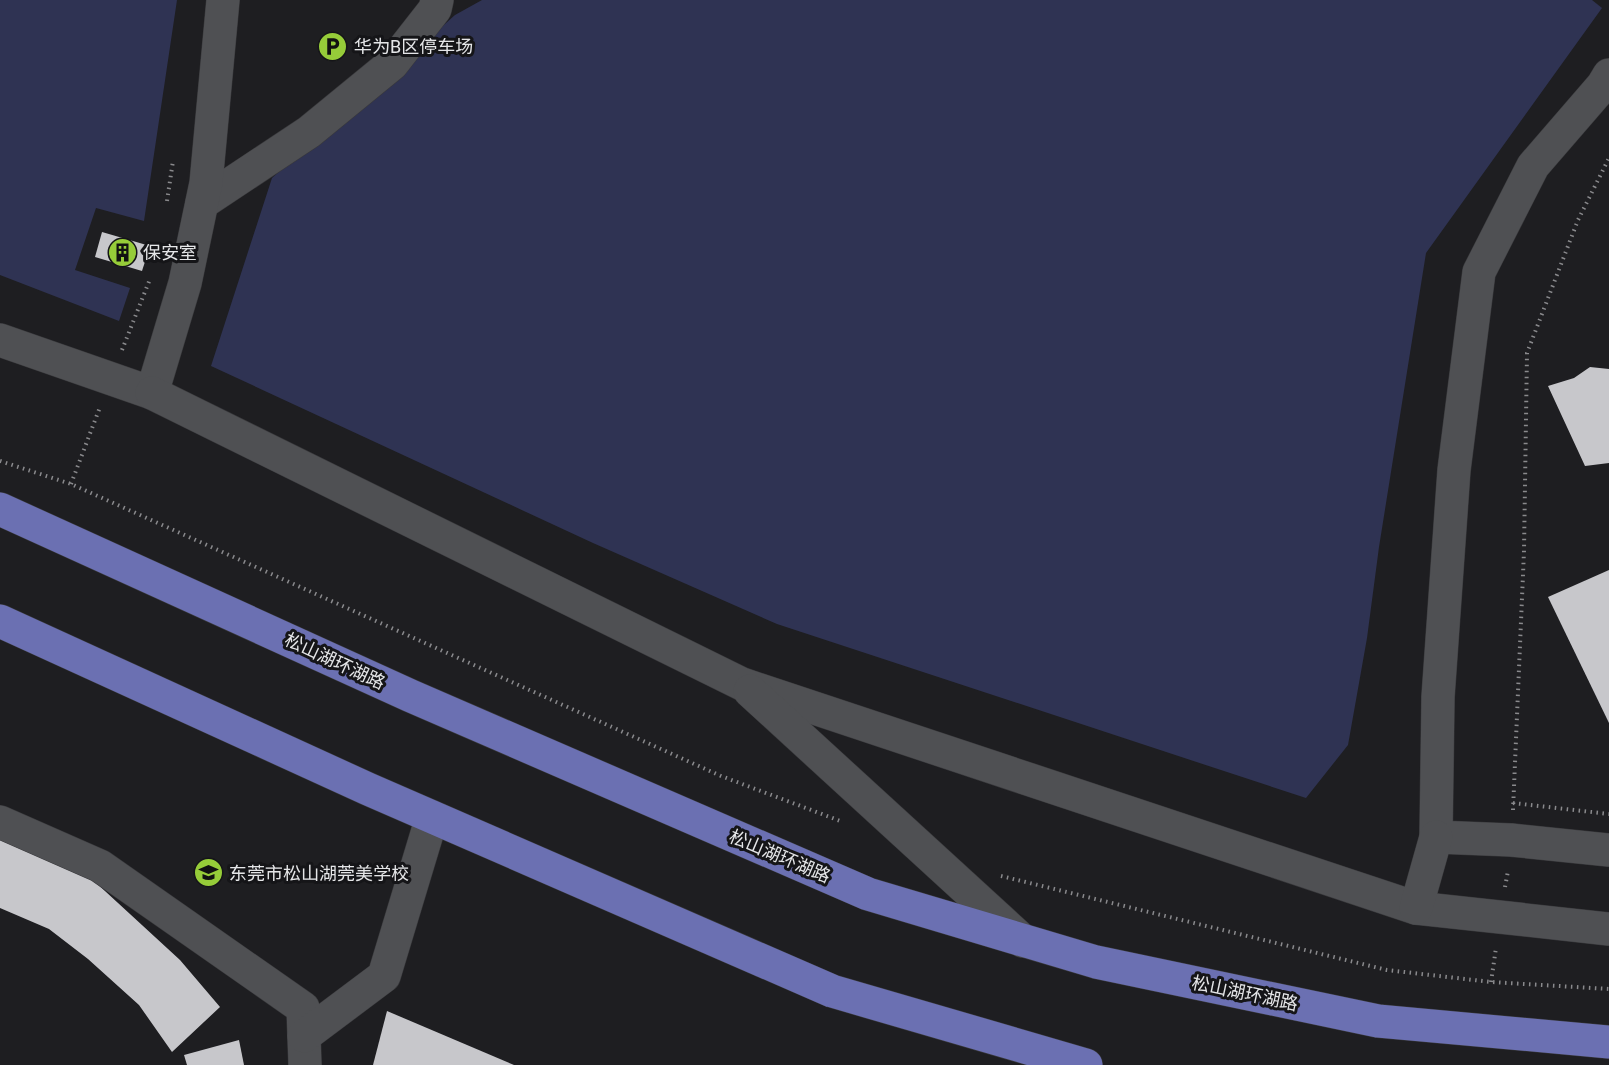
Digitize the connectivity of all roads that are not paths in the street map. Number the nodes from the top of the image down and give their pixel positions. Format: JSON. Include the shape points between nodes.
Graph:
{"nodes":[{"id":1,"x":223,"y":0,"type":"edge"},
{"id":2,"x":437,"y":0,"type":"edge"},
{"id":3,"x":1609,"y":75,"type":"edge"},
{"id":4,"x":202,"y":203,"type":"junction"},
{"id":5,"x":0,"y":340,"type":"edge"},
{"id":6,"x":152,"y":393,"type":"junction"},
{"id":7,"x":0,"y":509,"type":"edge"},
{"id":8,"x":0,"y":621,"type":"edge"},
{"id":9,"x":742,"y":684,"type":"junction"},
{"id":10,"x":432,"y":817,"type":"junction"},
{"id":11,"x":0,"y":822,"type":"edge"},
{"id":12,"x":1436,"y":837,"type":"junction"},
{"id":13,"x":1609,"y":850,"type":"edge"},
{"id":14,"x":1416,"y":908,"type":"junction"},
{"id":15,"x":1609,"y":929,"type":"edge"},
{"id":16,"x":1023,"y":941,"type":"junction"},
{"id":17,"x":1609,"y":1042,"type":"edge"},
{"id":18,"x":304,"y":1051,"type":"edge"},
{"id":19,"x":1086,"y":1065,"type":"edge"}],
"edges":[{"from":1,"to":4,"type":"street"},
{"from":2,"to":4,"type":"street","via":[[435,9],[392,64],[309,132]]},
{"from":3,"to":12,"type":"street","via":[[1533,166],[1479,272],[1454,481],[1438,697]]},
{"from":4,"to":6,"type":"street","via":[[185,282]]},
{"from":5,"to":6,"type":"street"},
{"from":6,"to":9,"type":"street"},
{"from":7,"to":16,"type":"main road","name":"松山湖环湖路","via":[[422,701],[867,894]]},
{"from":8,"to":10,"type":"main road"},
{"from":9,"to":14,"type":"street"},
{"from":9,"to":16,"type":"street"},
{"from":10,"to":18,"type":"street","via":[[384,976]]},
{"from":10,"to":19,"type":"main road","via":[[832,991]]},
{"from":11,"to":18,"type":"street","via":[[100,866],[303,1008]]},
{"from":12,"to":13,"type":"street"},
{"from":12,"to":14,"type":"street"},
{"from":14,"to":15,"type":"street"},
{"from":16,"to":17,"type":"main road","name":"松山湖环湖路","via":[[1096,962],[1378,1021]]}]}
